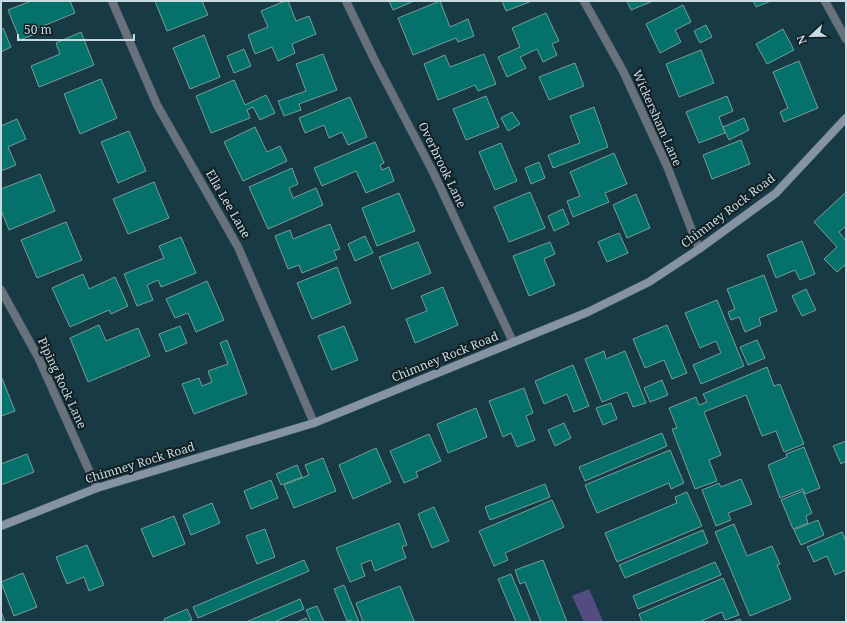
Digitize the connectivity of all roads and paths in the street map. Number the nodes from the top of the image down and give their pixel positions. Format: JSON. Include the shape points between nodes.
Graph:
{"nodes":[{"id":1,"x":112,"y":1,"type":"edge"},
{"id":2,"x":346,"y":1,"type":"edge"},
{"id":3,"x":584,"y":1,"type":"edge"},
{"id":4,"x":825,"y":1,"type":"edge"},
{"id":5,"x":846,"y":39,"type":"edge"},
{"id":6,"x":846,"y":118,"type":"edge"},
{"id":7,"x":699,"y":249,"type":"junction"},
{"id":8,"x":1,"y":290,"type":"edge"},
{"id":9,"x":513,"y":342,"type":"junction"},
{"id":10,"x":314,"y":423,"type":"junction"},
{"id":11,"x":97,"y":488,"type":"junction"},
{"id":12,"x":1,"y":526,"type":"edge"}],
"edges":[{"from":1,"to":10,"type":"street","name":"Ella Lee Lane","via":[[157,105],[238,247]]},
{"from":2,"to":9,"type":"street","name":"Overbrook Lane","via":[[434,174]]},
{"from":3,"to":7,"type":"street","name":"Wickersham Lane","via":[[623,71],[667,166]]},
{"from":4,"to":5,"type":"street"},
{"from":6,"to":7,"type":"main road","name":"Chimney Rock Road","via":[[776,193]]},
{"from":7,"to":9,"type":"main road","name":"Chimney Rock Road","via":[[649,282],[594,309]]},
{"from":8,"to":11,"type":"street","name":"Piping Rock Lane","via":[[38,357]]},
{"from":9,"to":10,"type":"main road","name":"Chimney Rock Road"},
{"from":10,"to":11,"type":"main road","name":"Chimney Rock Road"},
{"from":11,"to":12,"type":"main road","name":"Chimney Rock Road"}]}
